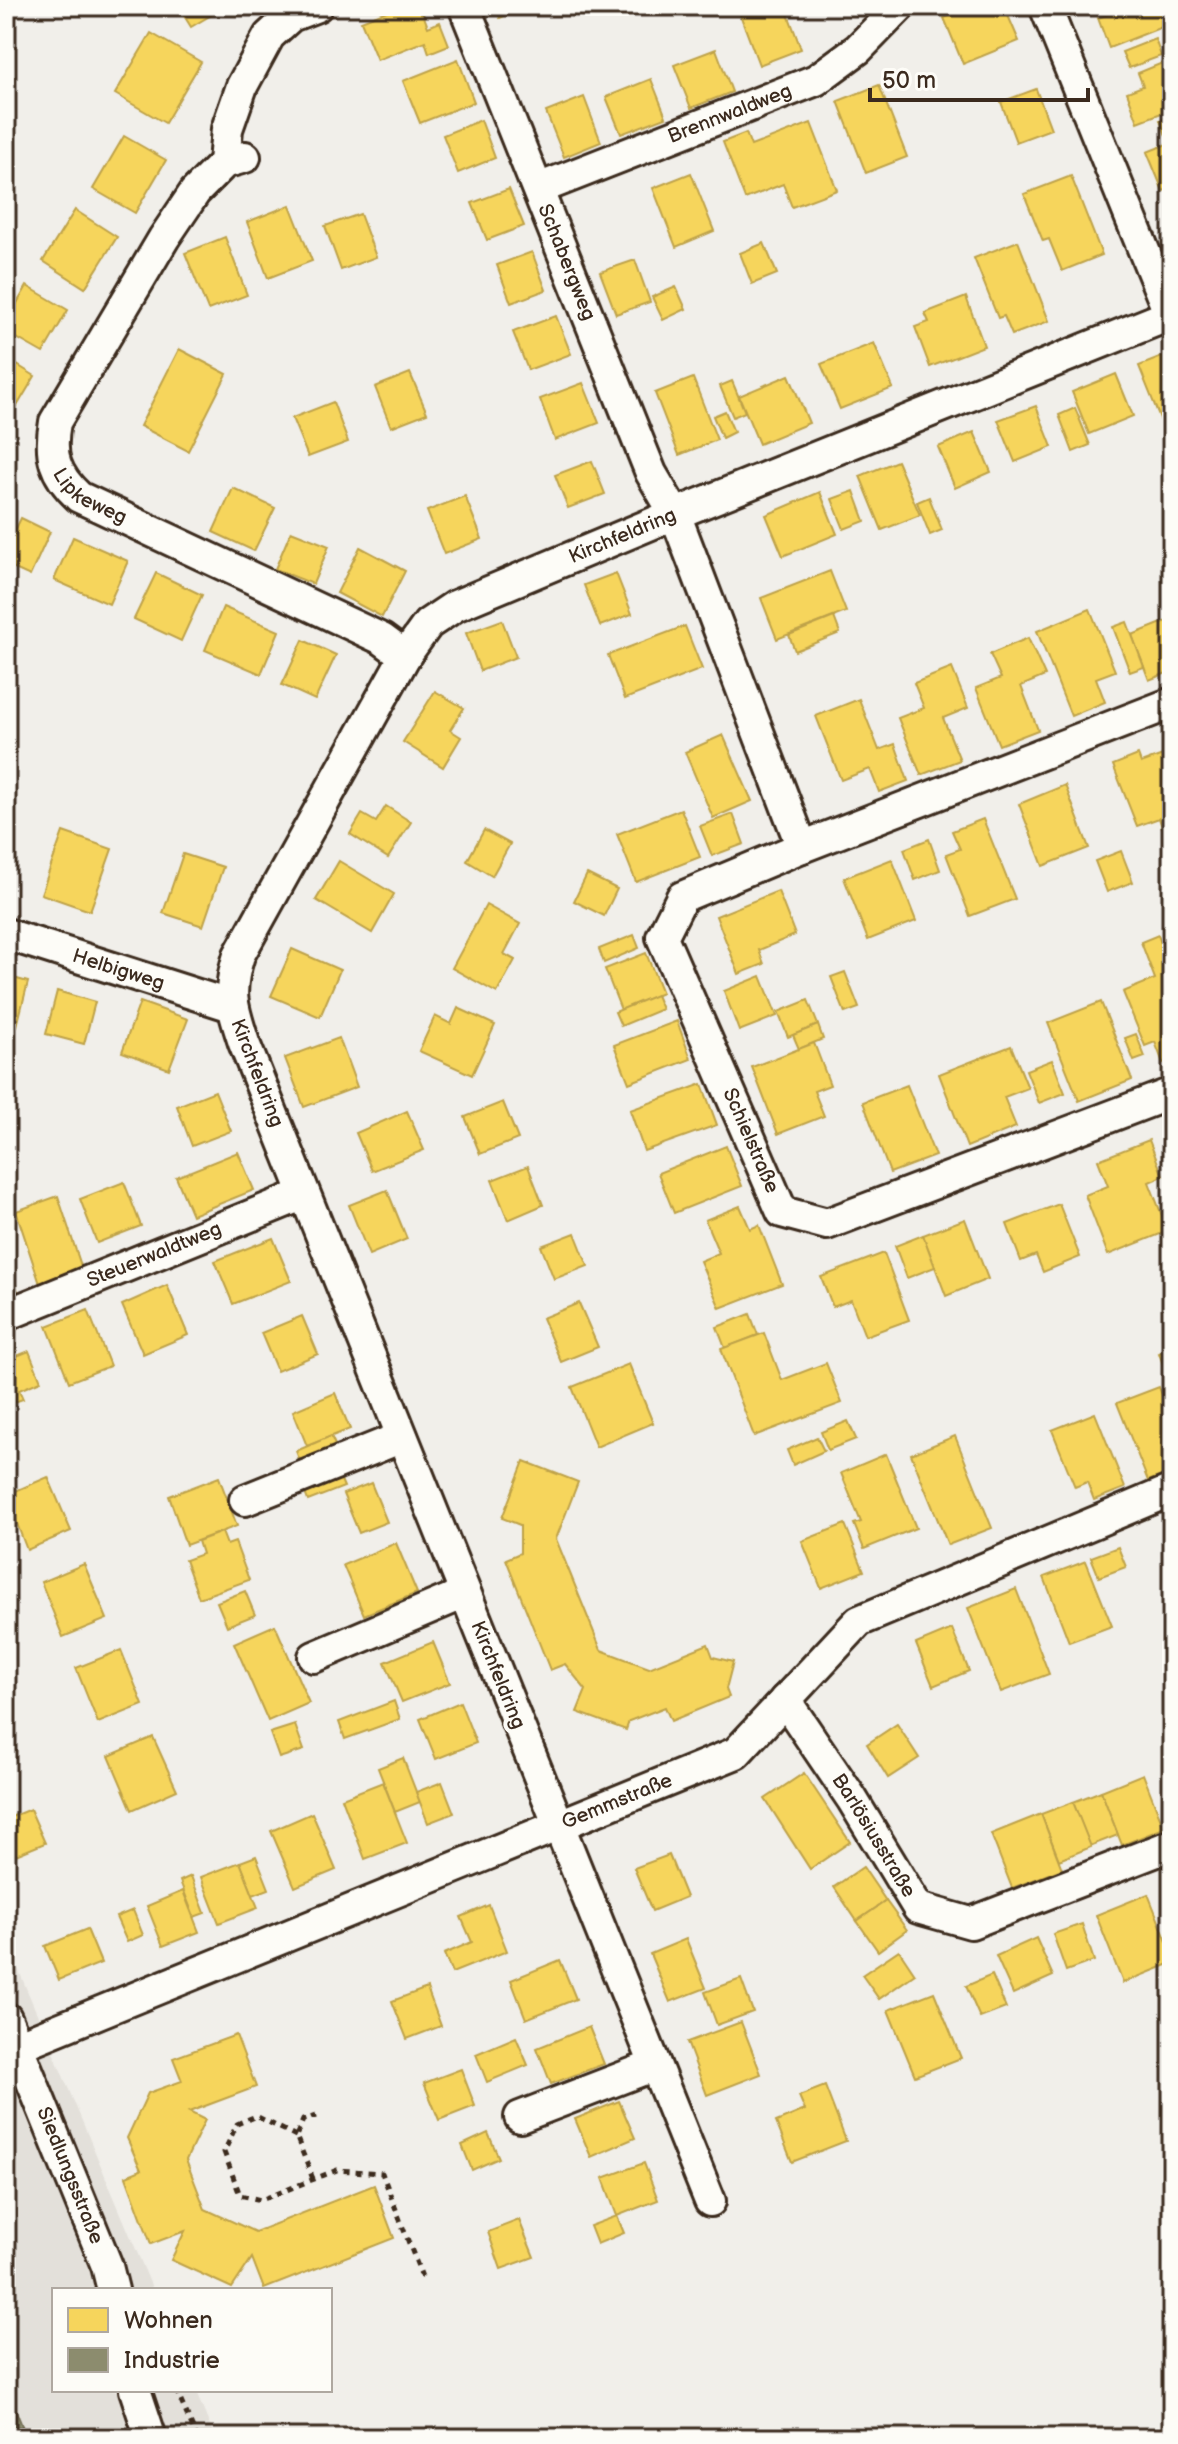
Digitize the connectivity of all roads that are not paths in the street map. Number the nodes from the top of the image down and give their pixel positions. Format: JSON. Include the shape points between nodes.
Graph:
{"nodes":[{"id":1,"x":317,"y":6,"type":"edge"},
{"id":2,"x":464,"y":6,"type":"edge"},
{"id":3,"x":900,"y":6,"type":"edge"},
{"id":4,"x":1045,"y":6,"type":"edge"},
{"id":5,"x":538,"y":189,"type":"junction"},
{"id":6,"x":1171,"y":315,"type":"edge"},
{"id":7,"x":675,"y":514,"type":"junction"},
{"id":8,"x":405,"y":656,"type":"junction"},
{"id":9,"x":1172,"y":703,"type":"edge"},
{"id":10,"x":802,"y":847,"type":"junction"},
{"id":11,"x":6,"y":934,"type":"edge"},
{"id":12,"x":232,"y":1006,"type":"junction"},
{"id":13,"x":1172,"y":1093,"type":"edge"},
{"id":14,"x":304,"y":1194,"type":"junction"},
{"id":15,"x":6,"y":1315,"type":"edge"},
{"id":16,"x":402,"y":1437,"type":"junction"},
{"id":17,"x":1172,"y":1490,"type":"edge"},
{"id":18,"x":245,"y":1500,"type":"dead end"},
{"id":19,"x":465,"y":1593,"type":"junction"},
{"id":20,"x":314,"y":1657,"type":"dead end"},
{"id":21,"x":785,"y":1700,"type":"junction"},
{"id":22,"x":558,"y":1825,"type":"junction"},
{"id":23,"x":1172,"y":1845,"type":"edge"},
{"id":24,"x":6,"y":2018,"type":"edge"},
{"id":25,"x":17,"y":2046,"type":"junction"},
{"id":26,"x":655,"y":2065,"type":"junction"},
{"id":27,"x":520,"y":2117,"type":"dead end"},
{"id":28,"x":710,"y":2201,"type":"dead end"},
{"id":29,"x":112,"y":2288,"type":"edge"},
{"id":30,"x":136,"y":2392,"type":"edge"},
{"id":31,"x":151,"y":2438,"type":"edge"}],
"edges":[{"from":1,"to":8,"type":"street","name":"Lipkeweg","via":[[291,16],[269,36],[242,86],[227,129],[235,160],[195,192],[164,238],[55,422],[51,443],[64,484],[79,497],[382,639]]},
{"from":2,"to":5,"type":"street","name":"Schabergweg"},
{"from":3,"to":5,"type":"street","name":"Brennwaldweg","via":[[858,49],[816,80]]},
{"from":4,"to":6,"type":"street"},
{"from":5,"to":7,"type":"street","name":"Schabergweg","via":[[651,473]]},
{"from":6,"to":7,"type":"street","name":"Kirchfeldring"},
{"from":7,"to":8,"type":"street","name":"Kirchfeldring","via":[[455,606],[428,624]]},
{"from":7,"to":10,"type":"street"},
{"from":8,"to":12,"type":"street","name":"Kirchfeldring","via":[[239,955],[231,980]]},
{"from":9,"to":10,"type":"street","name":"Schielstraße"},
{"from":10,"to":13,"type":"street","name":"Schielstraße","via":[[682,897],[662,937],[782,1212],[827,1224]]},
{"from":11,"to":12,"type":"street","name":"Helbigweg"},
{"from":12,"to":14,"type":"street","name":"Kirchfeldring"},
{"from":14,"to":15,"type":"street","name":"Steuerwaldtweg"},
{"from":14,"to":16,"type":"street","name":"Kirchfeldring"},
{"from":16,"to":18,"type":"street"},
{"from":16,"to":19,"type":"street","name":"Kirchfeldring"},
{"from":17,"to":21,"type":"street","name":"Gemmstraße","via":[[859,1621]]},
{"from":19,"to":20,"type":"street"},
{"from":19,"to":22,"type":"street","name":"Kirchfeldring"},
{"from":21,"to":22,"type":"street","name":"Gemmstraße","via":[[736,1753]]},
{"from":21,"to":23,"type":"street","name":"Barlösiusstraße","via":[[918,1908],[971,1923]]},
{"from":22,"to":25,"type":"street","name":"Gemmstraße"},
{"from":22,"to":26,"type":"street","name":"Kirchfeldring"},
{"from":24,"to":25,"type":"street","name":"Siedlungsstraße"},
{"from":25,"to":29,"type":"street","name":"Siedlungsstraße"},
{"from":26,"to":27,"type":"street"},
{"from":26,"to":28,"type":"street","name":"Kirchfeldring"},
{"from":30,"to":31,"type":"street"}]}
